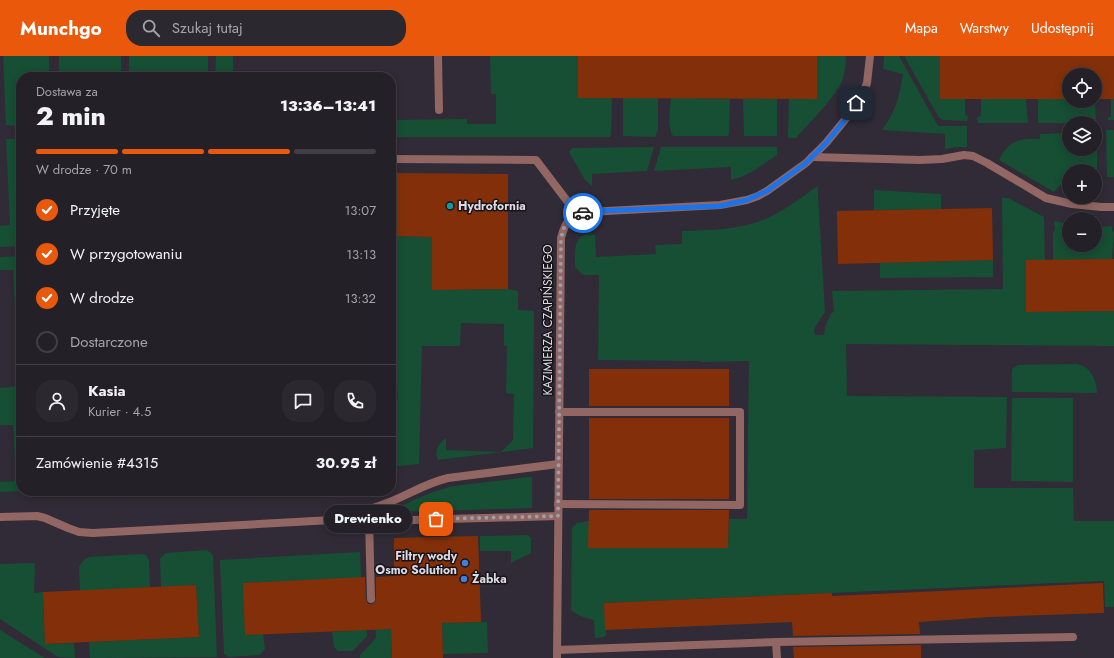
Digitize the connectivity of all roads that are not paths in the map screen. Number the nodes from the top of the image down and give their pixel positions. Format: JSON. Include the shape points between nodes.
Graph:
{"nodes":[{"id":1,"x":438,"y":56,"type":"edge"},
{"id":2,"x":870,"y":56,"type":"edge"},
{"id":3,"x":439,"y":110,"type":"dead end"},
{"id":4,"x":812,"y":157,"type":"junction"},
{"id":5,"x":396,"y":159,"type":"edge"},
{"id":6,"x":1114,"y":207,"type":"edge"},
{"id":7,"x":577,"y":214,"type":"junction"},
{"id":8,"x":559,"y":412,"type":"junction"},
{"id":9,"x":558,"y":464,"type":"junction"},
{"id":10,"x":558,"y":504,"type":"junction"},
{"id":11,"x":558,"y":516,"type":"junction"},
{"id":12,"x":0,"y":517,"type":"edge"},
{"id":13,"x":332,"y":520,"type":"junction"},
{"id":14,"x":369,"y":520,"type":"junction"},
{"id":15,"x":372,"y":598,"type":"dead end"},
{"id":16,"x":1073,"y":637,"type":"dead end"},
{"id":17,"x":776,"y":642,"type":"junction"},
{"id":18,"x":557,"y":654,"type":"edge"},
{"id":19,"x":777,"y":658,"type":"edge"}],
"edges":[{"from":1,"to":3,"type":"street"},
{"from":2,"to":4,"type":"street","via":[[867,83],[863,93],[844,121]]},
{"from":4,"to":6,"type":"street","via":[[920,160],[973,156],[1046,198],[1072,204]]},
{"from":4,"to":7,"type":"street","via":[[767,191],[735,204]]},
{"from":5,"to":7,"type":"street","via":[[536,160]]},
{"from":7,"to":8,"type":"street","name":"KAZIMIERZA CZAPIŃSKIEGO","via":[[567,220],[561,238]]},
{"from":8,"to":9,"type":"street","name":"KAZIMIERZA CZAPIŃSKIEGO"},
{"from":8,"to":10,"type":"street","via":[[740,412],[740,505]]},
{"from":9,"to":10,"type":"street","name":"KAZIMIERZA CZAPIŃSKIEGO"},
{"from":9,"to":13,"type":"street","via":[[435,481],[387,503]]},
{"from":10,"to":11,"type":"street","name":"KAZIMIERZA CZAPIŃSKIEGO"},
{"from":11,"to":14,"type":"street"},
{"from":11,"to":18,"type":"street","name":"KAZIMIERZA CZAPIŃSKIEGO"},
{"from":12,"to":13,"type":"street","via":[[36,516],[79,532],[93,533]]},
{"from":13,"to":14,"type":"street"},
{"from":14,"to":15,"type":"street"},
{"from":16,"to":17,"type":"street"},
{"from":17,"to":18,"type":"street"},
{"from":17,"to":19,"type":"street"}]}
